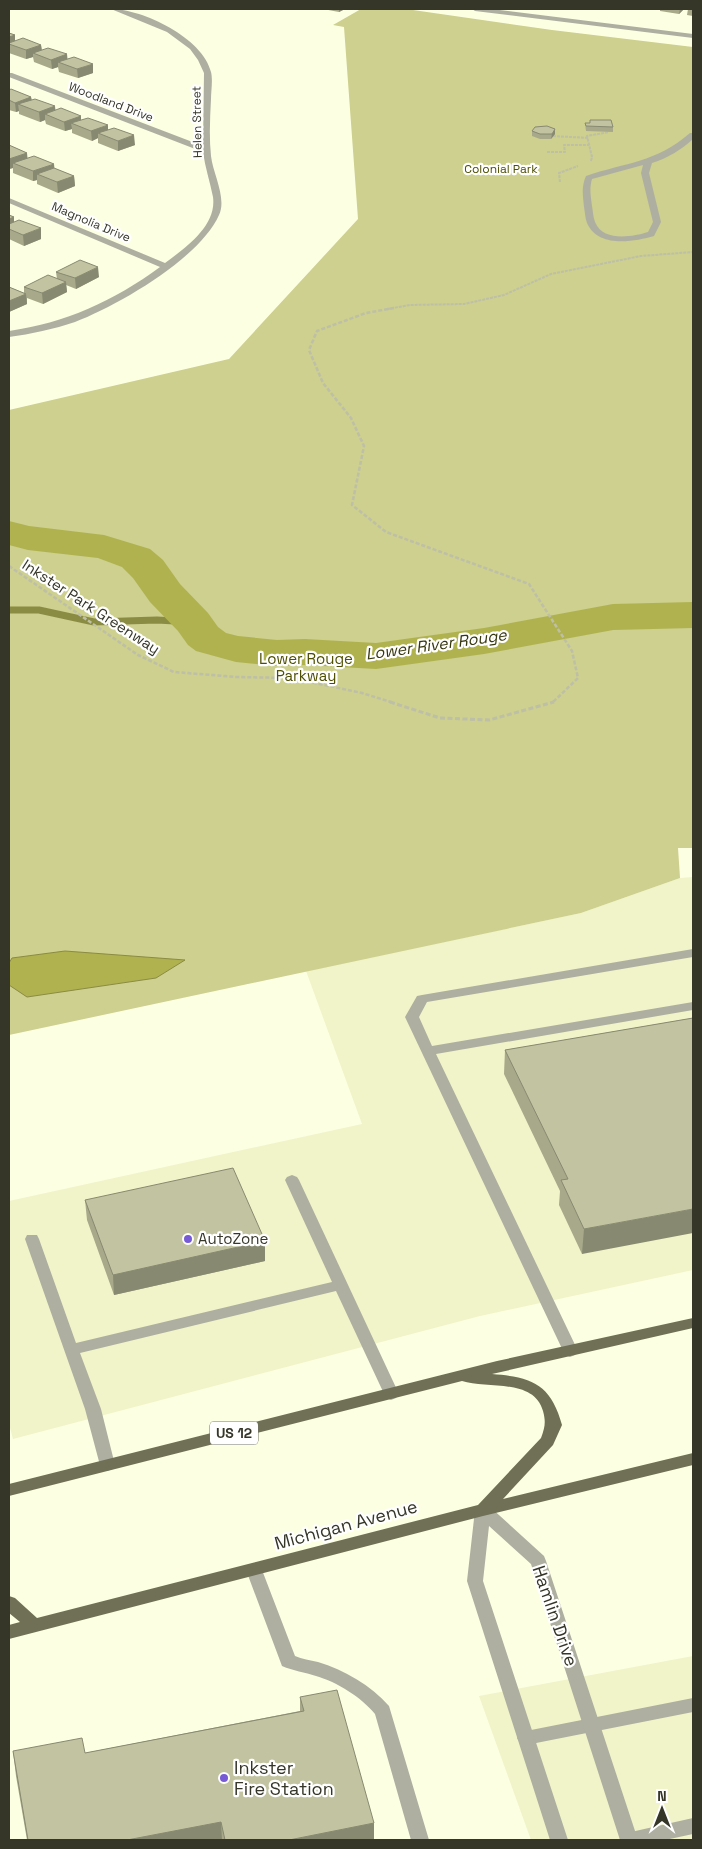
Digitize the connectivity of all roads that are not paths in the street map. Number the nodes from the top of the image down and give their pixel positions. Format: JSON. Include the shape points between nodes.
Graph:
{"nodes":[{"id":1,"x":114,"y":9,"type":"edge"},
{"id":2,"x":475,"y":9,"type":"edge"},
{"id":3,"x":693,"y":36,"type":"edge"},
{"id":4,"x":9,"y":75,"type":"edge"},
{"id":5,"x":693,"y":135,"type":"edge"},
{"id":6,"x":206,"y":150,"type":"junction"},
{"id":7,"x":648,"y":163,"type":"junction"},
{"id":8,"x":9,"y":200,"type":"edge"},
{"id":9,"x":164,"y":266,"type":"junction"},
{"id":10,"x":9,"y":334,"type":"edge"},
{"id":11,"x":693,"y":953,"type":"edge"},
{"id":12,"x":693,"y":1006,"type":"edge"},
{"id":13,"x":428,"y":1051,"type":"junction"},
{"id":14,"x":292,"y":1180,"type":"dead end"},
{"id":15,"x":32,"y":1239,"type":"dead end"},
{"id":16,"x":341,"y":1285,"type":"junction"},
{"id":17,"x":693,"y":1323,"type":"edge"},
{"id":18,"x":71,"y":1350,"type":"junction"},
{"id":19,"x":570,"y":1351,"type":"junction"},
{"id":20,"x":459,"y":1376,"type":"junction"},
{"id":21,"x":391,"y":1394,"type":"junction"},
{"id":22,"x":693,"y":1459,"type":"edge"},
{"id":23,"x":107,"y":1465,"type":"junction"},
{"id":24,"x":9,"y":1490,"type":"edge"},
{"id":25,"x":483,"y":1510,"type":"junction"},
{"id":26,"x":254,"y":1570,"type":"junction"},
{"id":27,"x":9,"y":1603,"type":"edge"},
{"id":28,"x":34,"y":1625,"type":"junction"},
{"id":29,"x":9,"y":1632,"type":"edge"},
{"id":30,"x":693,"y":1705,"type":"edge"},
{"id":31,"x":591,"y":1725,"type":"junction"},
{"id":32,"x":526,"y":1738,"type":"junction"},
{"id":33,"x":693,"y":1826,"type":"edge"},
{"id":34,"x":420,"y":1840,"type":"edge"},
{"id":35,"x":560,"y":1840,"type":"edge"},
{"id":36,"x":630,"y":1840,"type":"edge"}],
"edges":[{"from":1,"to":6,"type":"street","name":"Helen Street","via":[[170,31],[189,44],[205,63],[208,73]]},
{"from":2,"to":3,"type":"street"},
{"from":4,"to":6,"type":"street","name":"Woodland Drive"},
{"from":5,"to":7,"type":"street","via":[[670,154]]},
{"from":6,"to":9,"type":"street","name":"Helen Street","via":[[217,198],[216,214],[200,238]]},
{"from":7,"to":7,"type":"street","via":[[607,170],[589,178],[585,186],[591,223],[600,234],[618,239],[636,239],[651,234],[657,222],[645,173]]},
{"from":8,"to":9,"type":"street","name":"Magnolia Drive"},
{"from":9,"to":10,"type":"street","name":"Helen Street","via":[[127,293],[94,311],[49,327]]},
{"from":11,"to":13,"type":"street","via":[[422,999],[412,1017]]},
{"from":12,"to":13,"type":"street"},
{"from":13,"to":19,"type":"street"},
{"from":14,"to":16,"type":"street"},
{"from":15,"to":18,"type":"street"},
{"from":16,"to":18,"type":"street"},
{"from":16,"to":21,"type":"street"},
{"from":17,"to":19,"type":"main road","number":"US 12"},
{"from":18,"to":23,"type":"street","via":[[93,1409]]},
{"from":19,"to":20,"type":"main road","number":"US 12"},
{"from":20,"to":21,"type":"main road","number":"US 12"},
{"from":20,"to":25,"type":"main road","via":[[520,1383],[536,1390],[548,1403],[554,1425],[547,1441]]},
{"from":21,"to":23,"type":"main road","number":"US 12"},
{"from":22,"to":25,"type":"main road","name":"Michigan Avenue"},
{"from":23,"to":24,"type":"main road","number":"US 12"},
{"from":25,"to":26,"type":"main road","name":"Michigan Avenue"},
{"from":25,"to":31,"type":"street","name":"Hamlin Drive","via":[[538,1561]]},
{"from":25,"to":32,"type":"street","via":[[475,1581]]},
{"from":26,"to":28,"type":"main road","name":"Michigan Avenue"},
{"from":26,"to":34,"type":"street","via":[[288,1661],[336,1676],[373,1700],[382,1711]]},
{"from":27,"to":28,"type":"main road"},
{"from":28,"to":29,"type":"main road","name":"Michigan Avenue"},
{"from":30,"to":31,"type":"street"},
{"from":31,"to":32,"type":"street"},
{"from":31,"to":36,"type":"street","name":"Hamlin Drive"},
{"from":32,"to":35,"type":"street"},
{"from":33,"to":36,"type":"street"}]}
